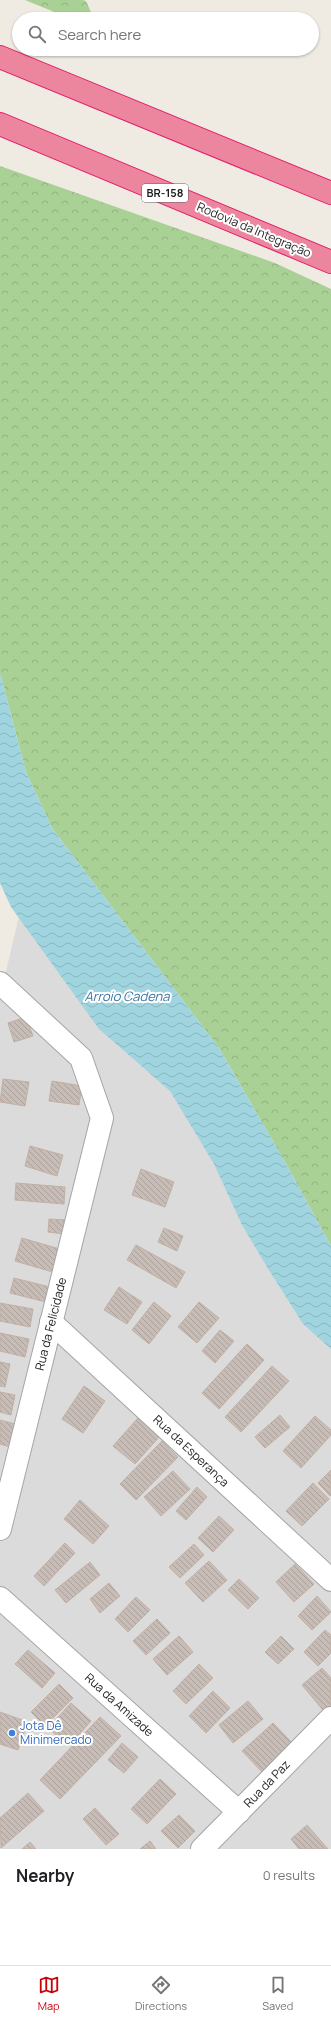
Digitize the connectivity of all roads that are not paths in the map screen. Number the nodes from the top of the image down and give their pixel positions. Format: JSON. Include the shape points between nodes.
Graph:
{"nodes":[{"id":1,"x":0,"y":57,"type":"edge"},
{"id":2,"x":0,"y":124,"type":"edge"},
{"id":3,"x":331,"y":193,"type":"edge"},
{"id":4,"x":331,"y":262,"type":"edge"},
{"id":5,"x":0,"y":983,"type":"edge"},
{"id":6,"x":51,"y":1322,"type":"junction"},
{"id":7,"x":0,"y":1529,"type":"edge"},
{"id":8,"x":331,"y":1580,"type":"edge"},
{"id":9,"x":0,"y":1598,"type":"edge"},
{"id":10,"x":331,"y":1718,"type":"edge"},
{"id":11,"x":239,"y":1812,"type":"junction"},
{"id":12,"x":202,"y":1849,"type":"edge"}],
"edges":[{"from":1,"to":3,"type":"highway"},
{"from":2,"to":4,"type":"highway","name":"Rodovia da Integração","number":"BR-158"},
{"from":5,"to":6,"type":"street","name":"Rua da Felicidade","via":[[81,1058],[102,1118]]},
{"from":6,"to":7,"type":"street","name":"Rua da Felicidade"},
{"from":6,"to":8,"type":"street","name":"Rua da Esperança"},
{"from":9,"to":11,"type":"street","name":"Rua da Amizade"},
{"from":10,"to":11,"type":"street","name":"Rua da Paz"},
{"from":11,"to":12,"type":"street","name":"Rua da Paz"}]}
